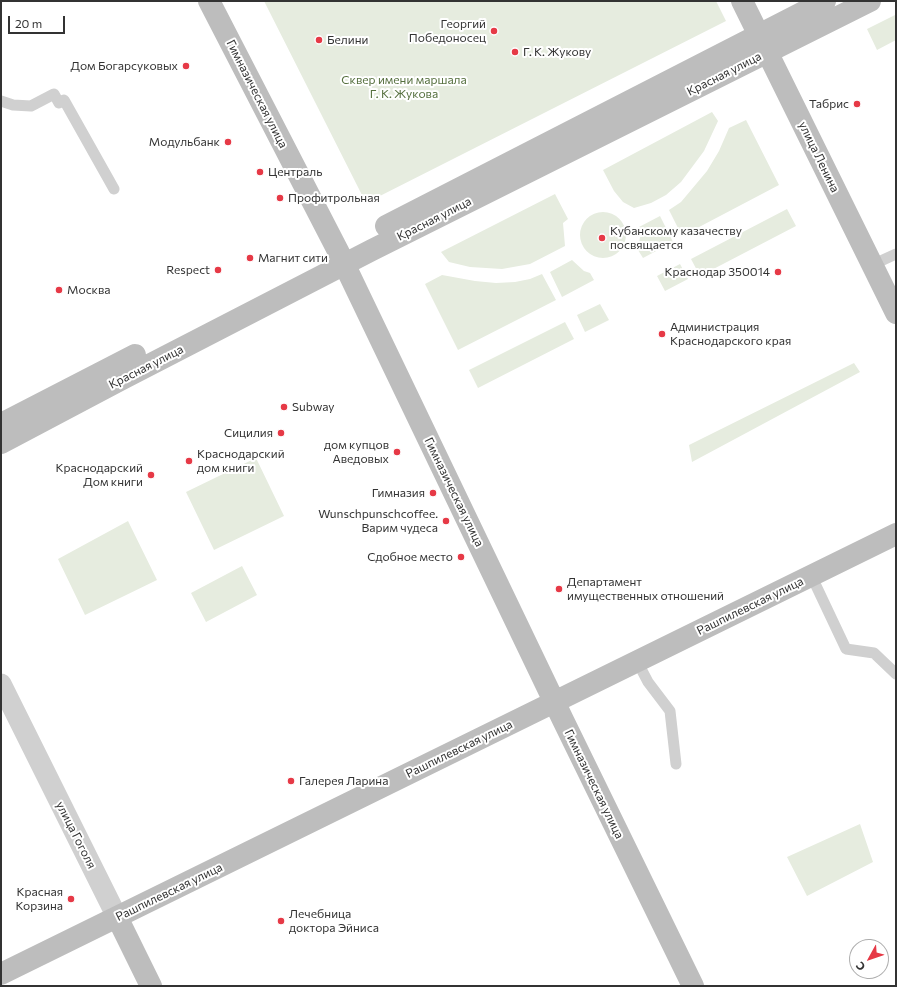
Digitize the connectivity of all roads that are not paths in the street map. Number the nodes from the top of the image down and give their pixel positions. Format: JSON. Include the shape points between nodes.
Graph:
{"nodes":[{"id":1,"x":209,"y":1,"type":"edge"},
{"id":2,"x":742,"y":1,"type":"edge"},
{"id":3,"x":825,"y":1,"type":"edge"},
{"id":4,"x":870,"y":1,"type":"edge"},
{"id":5,"x":763,"y":43,"type":"junction"},
{"id":6,"x":1,"y":101,"type":"edge"},
{"id":7,"x":114,"y":189,"type":"dead end"},
{"id":8,"x":896,"y":254,"type":"edge"},
{"id":9,"x":341,"y":257,"type":"junction"},
{"id":10,"x":872,"y":265,"type":"junction"},
{"id":11,"x":896,"y":313,"type":"edge"},
{"id":12,"x":1,"y":424,"type":"edge"},
{"id":13,"x":1,"y":443,"type":"edge"},
{"id":14,"x":896,"y":534,"type":"edge"},
{"id":15,"x":811,"y":575,"type":"junction"},
{"id":16,"x":637,"y":661,"type":"junction"},
{"id":17,"x":896,"y":674,"type":"edge"},
{"id":18,"x":1,"y":684,"type":"edge"},
{"id":19,"x":554,"y":702,"type":"junction"},
{"id":20,"x":676,"y":764,"type":"dead end"},
{"id":21,"x":117,"y":917,"type":"junction"},
{"id":22,"x":1,"y":974,"type":"edge"},
{"id":23,"x":151,"y":986,"type":"edge"},
{"id":24,"x":693,"y":986,"type":"edge"}],
"edges":[{"from":1,"to":9,"type":"street","name":"Гимназическая улица"},
{"from":2,"to":5,"type":"street","name":"улица Ленина"},
{"from":3,"to":5,"type":"street","name":"Красная улица"},
{"from":4,"to":5,"type":"street","name":"Красная улица"},
{"from":5,"to":9,"type":"street","name":"Красная улица"},
{"from":5,"to":10,"type":"street","name":"улица Ленина"},
{"from":6,"to":7,"type":"lane","via":[[13,105],[32,106],[54,94],[59,103],[64,100]]},
{"from":8,"to":10,"type":"lane"},
{"from":9,"to":12,"type":"street","name":"Красная улица"},
{"from":9,"to":13,"type":"street","name":"Красная улица"},
{"from":9,"to":19,"type":"street","name":"Гимназическая улица"},
{"from":10,"to":11,"type":"street","name":"улица Ленина"},
{"from":14,"to":15,"type":"street","name":"Рашпилевская улица"},
{"from":15,"to":16,"type":"street","name":"Рашпилевская улица"},
{"from":15,"to":17,"type":"lane","via":[[846,649],[874,653]]},
{"from":16,"to":19,"type":"street","name":"Рашпилевская улица"},
{"from":16,"to":20,"type":"lane","via":[[648,682],[670,711]]},
{"from":18,"to":21,"type":"street","name":"улица Гоголя"},
{"from":19,"to":21,"type":"street","name":"Рашпилевская улица"},
{"from":19,"to":24,"type":"street","name":"Гимназическая улица"},
{"from":21,"to":22,"type":"street","name":"Рашпилевская улица"},
{"from":21,"to":23,"type":"street","name":"улица Гоголя"}]}
